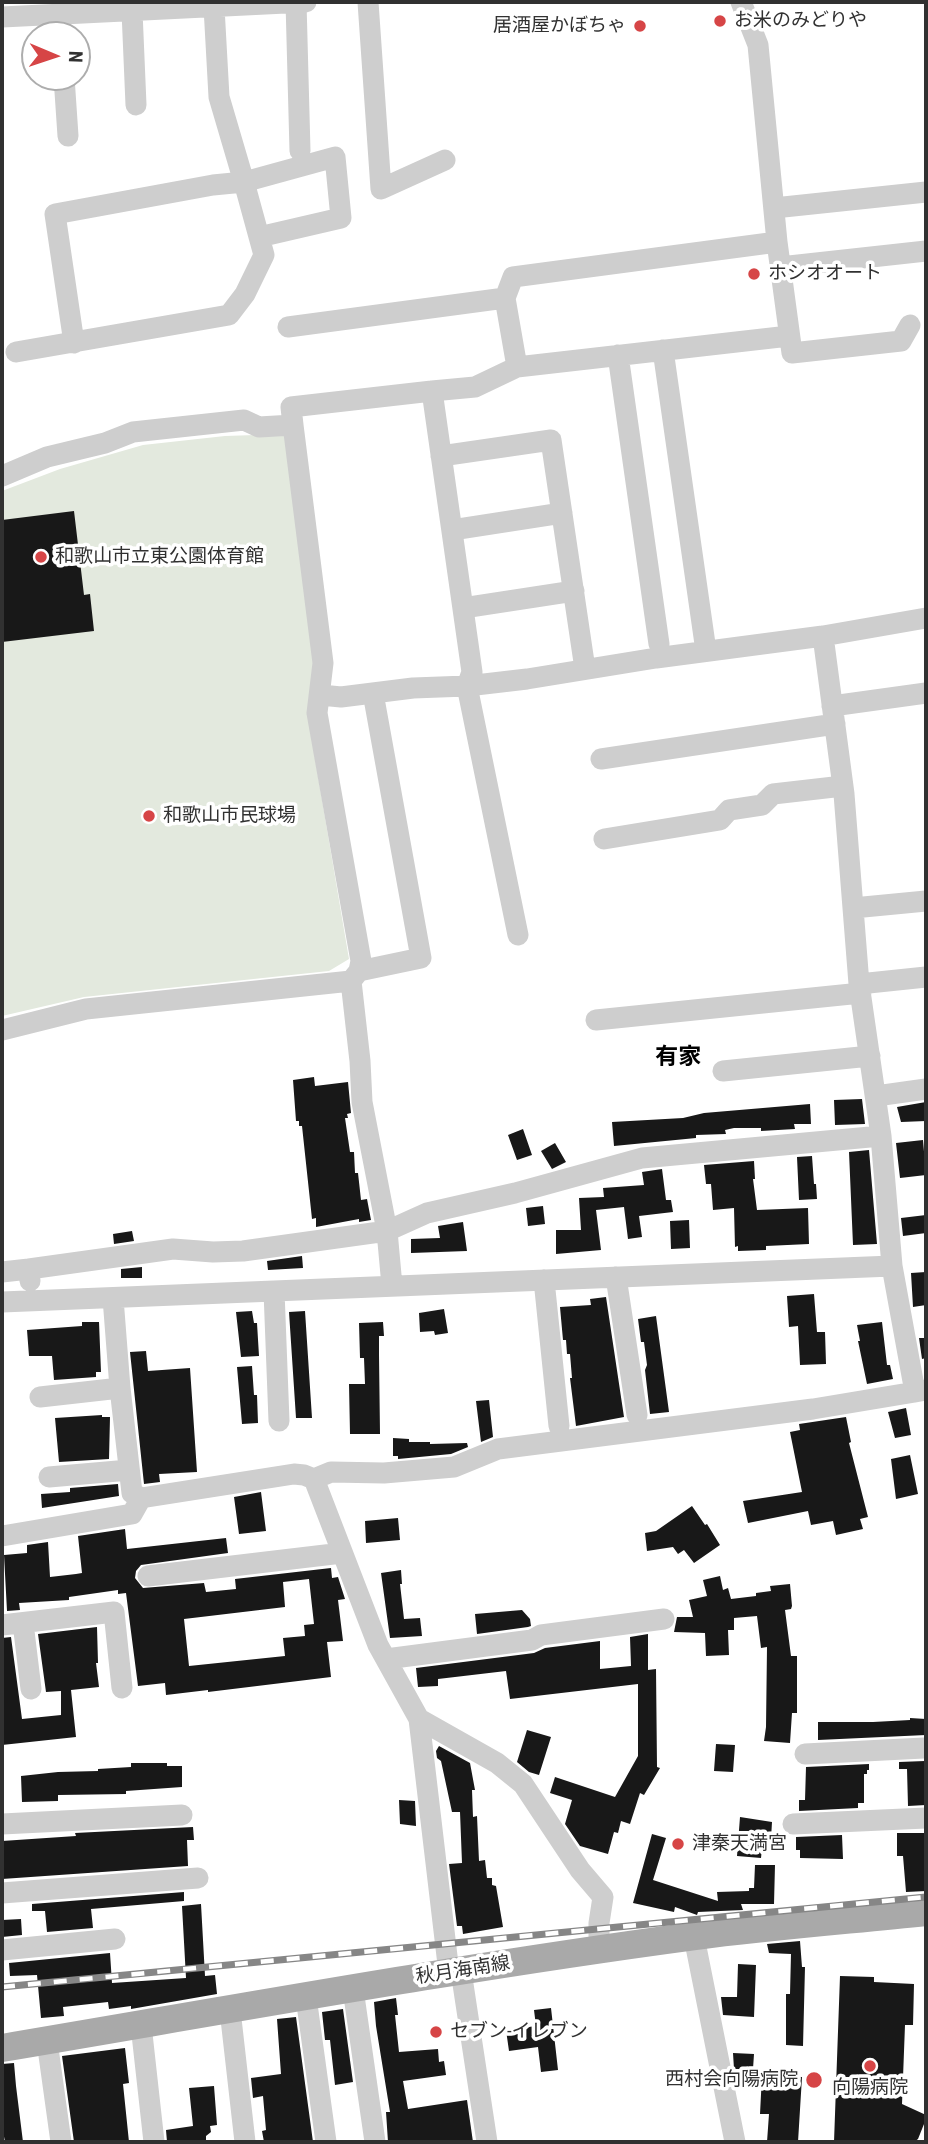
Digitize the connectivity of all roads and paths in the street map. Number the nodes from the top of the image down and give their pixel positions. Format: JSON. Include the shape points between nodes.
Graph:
{"nodes":[{"id":1,"x":296,"y":2,"type":"edge"},
{"id":2,"x":306,"y":2,"type":"edge"},
{"id":3,"x":368,"y":2,"type":"edge"},
{"id":4,"x":741,"y":2,"type":"edge"},
{"id":5,"x":207,"y":5,"type":"edge"},
{"id":6,"x":132,"y":10,"type":"junction"},
{"id":7,"x":2,"y":17,"type":"edge"},
{"id":8,"x":32,"y":21,"type":"edge"},
{"id":9,"x":80,"y":21,"type":"edge"},
{"id":10,"x":65,"y":91,"type":"edge"},
{"id":11,"x":136,"y":105,"type":"dead end"},
{"id":12,"x":68,"y":136,"type":"dead end"},
{"id":13,"x":300,"y":151,"type":"dead end"},
{"id":14,"x":445,"y":160,"type":"dead end"},
{"id":15,"x":244,"y":182,"type":"junction"},
{"id":16,"x":926,"y":192,"type":"edge"},
{"id":17,"x":774,"y":208,"type":"junction"},
{"id":18,"x":259,"y":237,"type":"junction"},
{"id":19,"x":777,"y":242,"type":"junction"},
{"id":20,"x":926,"y":251,"type":"edge"},
{"id":21,"x":780,"y":268,"type":"junction"},
{"id":22,"x":505,"y":298,"type":"junction"},
{"id":23,"x":910,"y":325,"type":"dead end"},
{"id":24,"x":288,"y":327,"type":"dead end"},
{"id":25,"x":789,"y":336,"type":"junction"},
{"id":26,"x":74,"y":343,"type":"junction"},
{"id":27,"x":663,"y":350,"type":"junction"},
{"id":28,"x":16,"y":352,"type":"dead end"},
{"id":29,"x":618,"y":355,"type":"junction"},
{"id":30,"x":517,"y":367,"type":"junction"},
{"id":31,"x":432,"y":391,"type":"junction"},
{"id":32,"x":293,"y":425,"type":"junction"},
{"id":33,"x":441,"y":456,"type":"junction"},
{"id":34,"x":2,"y":476,"type":"edge"},
{"id":35,"x":562,"y":513,"type":"junction"},
{"id":36,"x":452,"y":530,"type":"junction"},
{"id":37,"x":573,"y":591,"type":"junction"},
{"id":38,"x":463,"y":608,"type":"junction"},
{"id":39,"x":926,"y":618,"type":"edge"},
{"id":40,"x":823,"y":636,"type":"junction"},
{"id":41,"x":659,"y":644,"type":"junction"},
{"id":42,"x":698,"y":645,"type":"junction"},
{"id":43,"x":620,"y":652,"type":"dead end"},
{"id":44,"x":562,"y":660,"type":"dead end"},
{"id":45,"x":586,"y":669,"type":"junction"},
{"id":46,"x":469,"y":679,"type":"junction"},
{"id":47,"x":373,"y":693,"type":"junction"},
{"id":48,"x":926,"y":693,"type":"edge"},
{"id":49,"x":321,"y":695,"type":"junction"},
{"id":50,"x":834,"y":715,"type":"junction"},
{"id":51,"x":601,"y":759,"type":"dead end"},
{"id":52,"x":843,"y":786,"type":"junction"},
{"id":53,"x":604,"y":839,"type":"dead end"},
{"id":54,"x":926,"y":901,"type":"edge"},
{"id":55,"x":853,"y":908,"type":"junction"},
{"id":56,"x":518,"y":935,"type":"dead end"},
{"id":57,"x":355,"y":976,"type":"junction"},
{"id":58,"x":926,"y":976,"type":"edge"},
{"id":59,"x":860,"y":988,"type":"junction"},
{"id":60,"x":596,"y":1020,"type":"dead end"},
{"id":61,"x":2,"y":1030,"type":"edge"},
{"id":62,"x":870,"y":1056,"type":"junction"},
{"id":63,"x":723,"y":1071,"type":"dead end"},
{"id":64,"x":926,"y":1088,"type":"edge"},
{"id":65,"x":876,"y":1096,"type":"junction"},
{"id":66,"x":881,"y":1136,"type":"junction"},
{"id":67,"x":387,"y":1231,"type":"junction"},
{"id":68,"x":891,"y":1266,"type":"junction"},
{"id":69,"x":29,"y":1269,"type":"junction"},
{"id":70,"x":2,"y":1272,"type":"edge"},
{"id":71,"x":616,"y":1277,"type":"junction"},
{"id":72,"x":544,"y":1280,"type":"junction"},
{"id":73,"x":392,"y":1286,"type":"junction"},
{"id":74,"x":274,"y":1291,"type":"junction"},
{"id":75,"x":113,"y":1298,"type":"junction"},
{"id":76,"x":31,"y":1301,"type":"junction"},
{"id":77,"x":2,"y":1302,"type":"edge"},
{"id":78,"x":120,"y":1388,"type":"junction"},
{"id":79,"x":921,"y":1391,"type":"edge"},
{"id":80,"x":40,"y":1397,"type":"dead end"},
{"id":81,"x":636,"y":1415,"type":"dead end"},
{"id":82,"x":279,"y":1421,"type":"dead end"},
{"id":83,"x":559,"y":1426,"type":"dead end"},
{"id":84,"x":130,"y":1470,"type":"junction"},
{"id":85,"x":49,"y":1477,"type":"dead end"},
{"id":86,"x":314,"y":1479,"type":"junction"},
{"id":87,"x":141,"y":1498,"type":"junction"},
{"id":88,"x":2,"y":1536,"type":"edge"},
{"id":89,"x":342,"y":1553,"type":"junction"},
{"id":90,"x":148,"y":1576,"type":"dead end"},
{"id":91,"x":664,"y":1619,"type":"dead end"},
{"id":92,"x":23,"y":1623,"type":"junction"},
{"id":93,"x":2,"y":1625,"type":"edge"},
{"id":94,"x":386,"y":1659,"type":"junction"},
{"id":95,"x":122,"y":1688,"type":"dead end"},
{"id":96,"x":31,"y":1689,"type":"dead end"},
{"id":97,"x":419,"y":1719,"type":"junction"},
{"id":98,"x":923,"y":1748,"type":"dead end"},
{"id":99,"x":805,"y":1754,"type":"dead end"},
{"id":100,"x":182,"y":1815,"type":"dead end"},
{"id":101,"x":926,"y":1818,"type":"edge"},
{"id":102,"x":793,"y":1824,"type":"dead end"},
{"id":103,"x":2,"y":1825,"type":"edge"},
{"id":104,"x":198,"y":1878,"type":"dead end"},
{"id":105,"x":2,"y":1893,"type":"edge"},
{"id":106,"x":926,"y":1912,"type":"edge"},
{"id":107,"x":694,"y":1937,"type":"junction"},
{"id":108,"x":115,"y":1939,"type":"dead end"},
{"id":109,"x":2,"y":1951,"type":"edge"},
{"id":110,"x":599,"y":1951,"type":"junction"},
{"id":111,"x":455,"y":1972,"type":"junction"},
{"id":112,"x":353,"y":1989,"type":"junction"},
{"id":113,"x":306,"y":1997,"type":"junction"},
{"id":114,"x":230,"y":2010,"type":"junction"},
{"id":115,"x":141,"y":2025,"type":"junction"},
{"id":116,"x":47,"y":2041,"type":"junction"},
{"id":117,"x":2,"y":2049,"type":"edge"},
{"id":118,"x":61,"y":2142,"type":"edge"},
{"id":119,"x":154,"y":2142,"type":"edge"},
{"id":120,"x":244,"y":2142,"type":"edge"},
{"id":121,"x":326,"y":2142,"type":"edge"},
{"id":122,"x":375,"y":2142,"type":"edge"},
{"id":123,"x":486,"y":2142,"type":"edge"},
{"id":124,"x":735,"y":2142,"type":"edge"}],
"edges":[{"from":1,"to":2,"type":"street"},
{"from":1,"to":5,"type":"street"},
{"from":1,"to":13,"type":"street"},
{"from":3,"to":14,"type":"street","via":[[381,189]]},
{"from":4,"to":17,"type":"street","via":[[758,45]]},
{"from":5,"to":6,"type":"street"},
{"from":5,"to":15,"type":"street","via":[[219,97]]},
{"from":6,"to":9,"type":"street"},
{"from":6,"to":11,"type":"street"},
{"from":7,"to":8,"type":"street"},
{"from":10,"to":12,"type":"street"},
{"from":15,"to":18,"type":"street"},
{"from":15,"to":18,"type":"street","via":[[335,157],[341,218]]},
{"from":15,"to":26,"type":"street","via":[[55,214]]},
{"from":16,"to":17,"type":"street"},
{"from":17,"to":19,"type":"street"},
{"from":18,"to":26,"type":"street","via":[[264,255],[245,295],[229,315]]},
{"from":19,"to":21,"type":"street"},
{"from":19,"to":22,"type":"street","via":[[513,277]]},
{"from":20,"to":21,"type":"street"},
{"from":21,"to":25,"type":"street"},
{"from":22,"to":24,"type":"street"},
{"from":22,"to":30,"type":"street"},
{"from":23,"to":25,"type":"street","via":[[901,341],[792,353]]},
{"from":25,"to":27,"type":"street"},
{"from":26,"to":28,"type":"street"},
{"from":27,"to":29,"type":"street"},
{"from":27,"to":42,"type":"street"},
{"from":29,"to":30,"type":"street"},
{"from":29,"to":41,"type":"street"},
{"from":30,"to":31,"type":"street","via":[[475,387]]},
{"from":31,"to":32,"type":"street","via":[[291,407]]},
{"from":31,"to":33,"type":"street"},
{"from":32,"to":34,"type":"street","via":[[258,427],[244,420],[133,432],[47,457]]},
{"from":32,"to":49,"type":"street","via":[[323,663]]},
{"from":33,"to":35,"type":"street","via":[[551,440]]},
{"from":33,"to":36,"type":"street"},
{"from":35,"to":36,"type":"street"},
{"from":35,"to":37,"type":"street"},
{"from":36,"to":38,"type":"street"},
{"from":37,"to":38,"type":"street"},
{"from":37,"to":45,"type":"street"},
{"from":38,"to":46,"type":"street"},
{"from":39,"to":40,"type":"street"},
{"from":40,"to":42,"type":"street"},
{"from":40,"to":50,"type":"street"},
{"from":41,"to":42,"type":"street"},
{"from":41,"to":43,"type":"street"},
{"from":42,"to":45,"type":"street"},
{"from":44,"to":46,"type":"street"},
{"from":45,"to":46,"type":"street"},
{"from":46,"to":47,"type":"street"},
{"from":46,"to":56,"type":"street"},
{"from":47,"to":49,"type":"street"},
{"from":47,"to":57,"type":"street","via":[[421,958]]},
{"from":48,"to":50,"type":"street"},
{"from":49,"to":57,"type":"street","via":[[317,713],[361,961]]},
{"from":50,"to":51,"type":"street"},
{"from":50,"to":52,"type":"street"},
{"from":52,"to":53,"type":"street","via":[[773,794],[762,805],[729,810],[720,820]]},
{"from":52,"to":55,"type":"street"},
{"from":54,"to":55,"type":"street"},
{"from":55,"to":59,"type":"street"},
{"from":57,"to":61,"type":"street","via":[[86,1009]]},
{"from":57,"to":67,"type":"street","via":[[362,1102]]},
{"from":58,"to":59,"type":"street"},
{"from":59,"to":60,"type":"street"},
{"from":59,"to":62,"type":"street"},
{"from":62,"to":63,"type":"street"},
{"from":62,"to":65,"type":"street"},
{"from":64,"to":65,"type":"street"},
{"from":65,"to":66,"type":"street"},
{"from":66,"to":67,"type":"street","via":[[642,1158],[427,1213]]},
{"from":66,"to":68,"type":"street"},
{"from":67,"to":69,"type":"street","via":[[243,1251],[173,1249]]},
{"from":67,"to":73,"type":"street"},
{"from":68,"to":71,"type":"street"},
{"from":68,"to":79,"type":"street"},
{"from":69,"to":70,"type":"street"},
{"from":69,"to":76,"type":"street"},
{"from":71,"to":72,"type":"street"},
{"from":71,"to":81,"type":"street"},
{"from":72,"to":73,"type":"street"},
{"from":72,"to":83,"type":"street"},
{"from":73,"to":74,"type":"street"},
{"from":74,"to":75,"type":"street"},
{"from":74,"to":82,"type":"street"},
{"from":75,"to":76,"type":"street"},
{"from":75,"to":78,"type":"street"},
{"from":76,"to":77,"type":"street"},
{"from":78,"to":80,"type":"street"},
{"from":78,"to":84,"type":"street"},
{"from":79,"to":86,"type":"street","via":[[498,1449],[454,1467],[331,1472]]},
{"from":84,"to":85,"type":"street"},
{"from":84,"to":87,"type":"street","via":[[132,1493]]},
{"from":86,"to":87,"type":"street","via":[[294,1474]]},
{"from":86,"to":89,"type":"street"},
{"from":87,"to":88,"type":"street","via":[[132,1514]]},
{"from":89,"to":90,"type":"street"},
{"from":89,"to":94,"type":"street"},
{"from":91,"to":94,"type":"street"},
{"from":92,"to":93,"type":"street"},
{"from":92,"to":95,"type":"street","via":[[114,1612]]},
{"from":92,"to":96,"type":"street"},
{"from":94,"to":97,"type":"street"},
{"from":97,"to":110,"type":"street","via":[[497,1763],[523,1784],[603,1897]]},
{"from":97,"to":111,"type":"street"},
{"from":98,"to":99,"type":"street"},
{"from":100,"to":103,"type":"street"},
{"from":101,"to":102,"type":"street"},
{"from":104,"to":105,"type":"street"},
{"from":106,"to":107,"type":"main road","name":"秋月海南線"},
{"from":107,"to":110,"type":"main road","name":"秋月海南線"},
{"from":107,"to":124,"type":"street"},
{"from":108,"to":109,"type":"street"},
{"from":110,"to":111,"type":"main road","name":"秋月海南線"},
{"from":111,"to":112,"type":"main road","name":"秋月海南線"},
{"from":111,"to":123,"type":"street"},
{"from":112,"to":113,"type":"main road","name":"秋月海南線"},
{"from":112,"to":122,"type":"street"},
{"from":113,"to":114,"type":"main road","name":"秋月海南線"},
{"from":113,"to":121,"type":"street"},
{"from":114,"to":115,"type":"main road","name":"秋月海南線"},
{"from":114,"to":120,"type":"street"},
{"from":115,"to":116,"type":"main road","name":"秋月海南線"},
{"from":115,"to":119,"type":"street"},
{"from":116,"to":117,"type":"main road","name":"秋月海南線"},
{"from":116,"to":118,"type":"street"}]}
